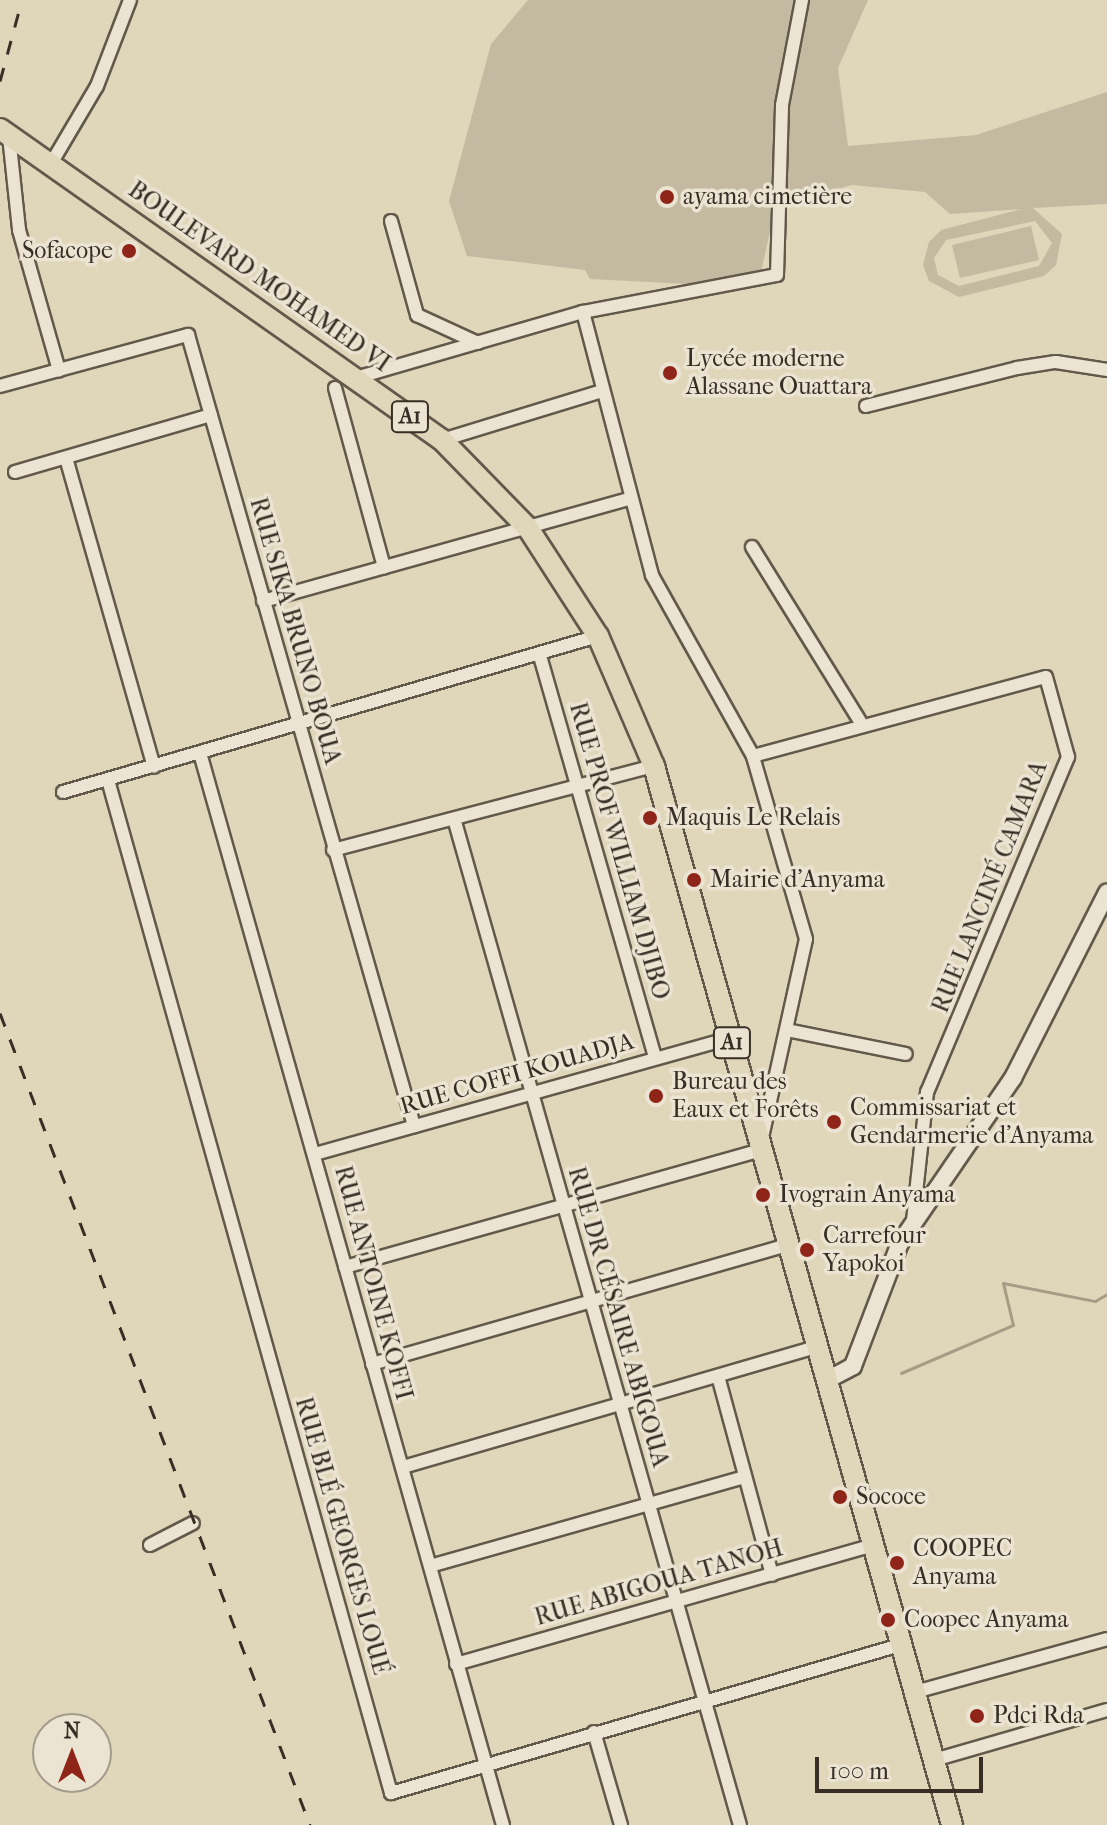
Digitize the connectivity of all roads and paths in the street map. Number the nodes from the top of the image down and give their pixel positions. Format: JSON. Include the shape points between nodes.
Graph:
{"nodes":[{"id":1,"x":130,"y":0,"type":"edge"},
{"id":2,"x":802,"y":0,"type":"edge"},
{"id":3,"x":3,"y":132,"type":"edge"},
{"id":4,"x":52,"y":162,"type":"junction"},
{"id":5,"x":391,"y":221,"type":"dead end"},
{"id":6,"x":583,"y":312,"type":"junction"},
{"id":7,"x":478,"y":343,"type":"junction"},
{"id":8,"x":59,"y":370,"type":"junction"},
{"id":9,"x":1107,"y":370,"type":"edge"},
{"id":10,"x":359,"y":377,"type":"junction"},
{"id":11,"x":0,"y":386,"type":"edge"},
{"id":12,"x":335,"y":388,"type":"dead end"},
{"id":13,"x":599,"y":392,"type":"junction"},
{"id":14,"x":866,"y":406,"type":"dead end"},
{"id":15,"x":211,"y":415,"type":"junction"},
{"id":16,"x":442,"y":440,"type":"junction"},
{"id":17,"x":66,"y":458,"type":"junction"},
{"id":18,"x":15,"y":472,"type":"dead end"},
{"id":19,"x":629,"y":499,"type":"junction"},
{"id":20,"x":528,"y":528,"type":"junction"},
{"id":21,"x":752,"y":547,"type":"dead end"},
{"id":22,"x":384,"y":567,"type":"junction"},
{"id":23,"x":263,"y":601,"type":"junction"},
{"id":24,"x":598,"y":636,"type":"junction"},
{"id":25,"x":540,"y":656,"type":"junction"},
{"id":26,"x":860,"y":721,"type":"junction"},
{"id":27,"x":300,"y":723,"type":"junction"},
{"id":28,"x":200,"y":753,"type":"junction"},
{"id":29,"x":753,"y":756,"type":"junction"},
{"id":30,"x":654,"y":766,"type":"junction"},
{"id":31,"x":154,"y":767,"type":"junction"},
{"id":32,"x":108,"y":780,"type":"junction"},
{"id":33,"x":578,"y":786,"type":"junction"},
{"id":34,"x":63,"y":792,"type":"dead end"},
{"id":35,"x":455,"y":822,"type":"junction"},
{"id":36,"x":333,"y":850,"type":"junction"},
{"id":37,"x":1107,"y":893,"type":"edge"},
{"id":38,"x":787,"y":1030,"type":"junction"},
{"id":39,"x":731,"y":1038,"type":"junction"},
{"id":40,"x":906,"y":1054,"type":"dead end"},
{"id":41,"x":655,"y":1058,"type":"junction"},
{"id":42,"x":532,"y":1094,"type":"junction"},
{"id":43,"x":414,"y":1126,"type":"junction"},
{"id":44,"x":759,"y":1151,"type":"junction"},
{"id":45,"x":315,"y":1154,"type":"junction"},
{"id":46,"x":563,"y":1207,"type":"junction"},
{"id":47,"x":913,"y":1222,"type":"junction"},
{"id":48,"x":787,"y":1245,"type":"junction"},
{"id":49,"x":345,"y":1267,"type":"junction"},
{"id":50,"x":591,"y":1300,"type":"junction"},
{"id":51,"x":817,"y":1347,"type":"junction"},
{"id":52,"x":372,"y":1364,"type":"junction"},
{"id":53,"x":718,"y":1376,"type":"junction"},
{"id":54,"x":829,"y":1379,"type":"junction"},
{"id":55,"x":621,"y":1404,"type":"junction"},
{"id":56,"x":403,"y":1467,"type":"junction"},
{"id":57,"x":744,"y":1477,"type":"junction"},
{"id":58,"x":649,"y":1503,"type":"junction"},
{"id":59,"x":193,"y":1523,"type":"dead end"},
{"id":60,"x":150,"y":1545,"type":"dead end"},
{"id":61,"x":875,"y":1545,"type":"junction"},
{"id":62,"x":430,"y":1566,"type":"junction"},
{"id":63,"x":772,"y":1575,"type":"junction"},
{"id":64,"x":678,"y":1600,"type":"junction"},
{"id":65,"x":1107,"y":1639,"type":"edge"},
{"id":66,"x":900,"y":1645,"type":"junction"},
{"id":67,"x":456,"y":1664,"type":"junction"},
{"id":68,"x":915,"y":1692,"type":"junction"},
{"id":69,"x":704,"y":1699,"type":"junction"},
{"id":70,"x":1107,"y":1710,"type":"edge"},
{"id":71,"x":594,"y":1732,"type":"junction"},
{"id":72,"x":934,"y":1760,"type":"junction"},
{"id":73,"x":485,"y":1764,"type":"junction"},
{"id":74,"x":503,"y":1825,"type":"edge"},
{"id":75,"x":621,"y":1825,"type":"edge"},
{"id":76,"x":740,"y":1825,"type":"edge"},
{"id":77,"x":952,"y":1825,"type":"edge"}],
"edges":[{"from":1,"to":4,"type":"street","via":[[97,86]]},
{"from":2,"to":6,"type":"street","via":[[782,105],[777,275]]},
{"from":3,"to":4,"type":"main road","name":"BOULEVARD MOHAMED VI","number":"A1"},
{"from":3,"to":8,"type":"street","via":[[19,230]]},
{"from":4,"to":10,"type":"main road","name":"BOULEVARD MOHAMED VI","number":"A1"},
{"from":5,"to":7,"type":"street","via":[[417,315]]},
{"from":6,"to":7,"type":"street"},
{"from":6,"to":13,"type":"street"},
{"from":7,"to":10,"type":"street"},
{"from":8,"to":11,"type":"street","name":"RUE SIKA BRUNO BOUA"},
{"from":8,"to":15,"type":"street","name":"RUE SIKA BRUNO BOUA","via":[[188,335]]},
{"from":9,"to":14,"type":"street","via":[[1056,362]]},
{"from":10,"to":16,"type":"main road","name":"BOULEVARD MOHAMED VI","number":"A1"},
{"from":12,"to":22,"type":"street"},
{"from":13,"to":16,"type":"street"},
{"from":13,"to":19,"type":"street"},
{"from":15,"to":17,"type":"street"},
{"from":15,"to":23,"type":"street","name":"RUE SIKA BRUNO BOUA"},
{"from":16,"to":20,"type":"main road","name":"BOULEVARD MOHAMED VI","number":"A1"},
{"from":17,"to":18,"type":"street"},
{"from":17,"to":31,"type":"street"},
{"from":19,"to":20,"type":"street"},
{"from":19,"to":29,"type":"street","via":[[652,575]]},
{"from":20,"to":22,"type":"street"},
{"from":20,"to":24,"type":"main road","name":"BOULEVARD MOHAMED VI","number":"A1"},
{"from":21,"to":26,"type":"street"},
{"from":22,"to":23,"type":"street"},
{"from":23,"to":27,"type":"street","name":"RUE SIKA BRUNO BOUA"},
{"from":24,"to":25,"type":"street"},
{"from":24,"to":30,"type":"main road","name":"BOULEVARD MOHAMED VI","number":"A1"},
{"from":25,"to":27,"type":"street"},
{"from":25,"to":33,"type":"street","name":"RUE PROF WILLIAM DJIBO"},
{"from":26,"to":29,"type":"street","name":"RUE LANCINÉ CAMARA"},
{"from":26,"to":47,"type":"street","name":"RUE LANCINÉ CAMARA","via":[[1046,677],[1068,757],[927,1092]]},
{"from":27,"to":28,"type":"street"},
{"from":27,"to":36,"type":"street","name":"RUE SIKA BRUNO BOUA"},
{"from":28,"to":31,"type":"street"},
{"from":28,"to":45,"type":"street","name":"RUE ANTOINE KOFFI"},
{"from":29,"to":38,"type":"street","via":[[806,939]]},
{"from":30,"to":33,"type":"street"},
{"from":30,"to":39,"type":"main road","name":"BOULEVARD MOHAMED VI","number":"A1"},
{"from":31,"to":32,"type":"street"},
{"from":32,"to":34,"type":"street"},
{"from":32,"to":73,"type":"street","name":"RUE BLÉ GEORGES LOUÉ","via":[[391,1793]]},
{"from":33,"to":35,"type":"street"},
{"from":33,"to":41,"type":"street","name":"RUE PROF WILLIAM DJIBO"},
{"from":35,"to":36,"type":"street"},
{"from":35,"to":42,"type":"street","name":"RUE DR CÉSAIRE ABIGOUA"},
{"from":36,"to":43,"type":"street","name":"RUE SIKA BRUNO BOUA"},
{"from":37,"to":47,"type":"street","via":[[1013,1078]]},
{"from":38,"to":40,"type":"street"},
{"from":38,"to":44,"type":"street"},
{"from":39,"to":41,"type":"street","name":"RUE COFFI KOUADJA"},
{"from":39,"to":44,"type":"main road","name":"BOULEVARD MOHAMED VI","number":"A1"},
{"from":41,"to":42,"type":"street","name":"RUE COFFI KOUADJA"},
{"from":42,"to":43,"type":"street","name":"RUE COFFI KOUADJA"},
{"from":42,"to":46,"type":"street","name":"RUE DR CÉSAIRE ABIGOUA"},
{"from":43,"to":45,"type":"street","name":"RUE COFFI KOUADJA"},
{"from":44,"to":46,"type":"street"},
{"from":44,"to":48,"type":"main road","name":"BOULEVARD MOHAMED VI","number":"A1"},
{"from":45,"to":49,"type":"street","name":"RUE ANTOINE KOFFI"},
{"from":46,"to":49,"type":"street"},
{"from":46,"to":50,"type":"street","name":"RUE DR CÉSAIRE ABIGOUA"},
{"from":47,"to":54,"type":"street","via":[[853,1366]]},
{"from":48,"to":50,"type":"street"},
{"from":48,"to":51,"type":"main road","name":"BOULEVARD MOHAMED VI","number":"A1"},
{"from":49,"to":52,"type":"street","name":"RUE ANTOINE KOFFI"},
{"from":50,"to":52,"type":"street"},
{"from":50,"to":55,"type":"street","name":"RUE DR CÉSAIRE ABIGOUA"},
{"from":51,"to":53,"type":"street"},
{"from":51,"to":54,"type":"main road","name":"BOULEVARD MOHAMED VI","number":"A1"},
{"from":52,"to":56,"type":"street","name":"RUE ANTOINE KOFFI"},
{"from":53,"to":55,"type":"street"},
{"from":53,"to":57,"type":"street"},
{"from":54,"to":61,"type":"main road","name":"BOULEVARD MOHAMED VI","number":"A1"},
{"from":55,"to":56,"type":"street"},
{"from":55,"to":58,"type":"street","name":"RUE DR CÉSAIRE ABIGOUA"},
{"from":56,"to":62,"type":"street","name":"RUE ANTOINE KOFFI"},
{"from":57,"to":58,"type":"street"},
{"from":57,"to":63,"type":"street"},
{"from":58,"to":62,"type":"street"},
{"from":58,"to":64,"type":"street","name":"RUE DR CÉSAIRE ABIGOUA"},
{"from":59,"to":60,"type":"street"},
{"from":61,"to":63,"type":"street","name":"RUE ABIGOUA TANOH"},
{"from":61,"to":66,"type":"main road","name":"BOULEVARD MOHAMED VI","number":"A1"},
{"from":62,"to":67,"type":"street","name":"RUE ANTOINE KOFFI"},
{"from":63,"to":64,"type":"street","name":"RUE ABIGOUA TANOH"},
{"from":64,"to":67,"type":"street","name":"RUE ABIGOUA TANOH"},
{"from":64,"to":69,"type":"street","name":"RUE DR CÉSAIRE ABIGOUA"},
{"from":65,"to":68,"type":"street"},
{"from":66,"to":68,"type":"main road","name":"BOULEVARD MOHAMED VI","number":"A1"},
{"from":66,"to":69,"type":"street","name":"RUE BLÉ GEORGES LOUÉ"},
{"from":67,"to":73,"type":"street","name":"RUE ANTOINE KOFFI"},
{"from":68,"to":72,"type":"main road","name":"BOULEVARD MOHAMED VI","number":"A1"},
{"from":69,"to":71,"type":"street","name":"RUE BLÉ GEORGES LOUÉ"},
{"from":69,"to":76,"type":"street","name":"RUE DR CÉSAIRE ABIGOUA"},
{"from":70,"to":72,"type":"street"},
{"from":71,"to":73,"type":"street","name":"RUE BLÉ GEORGES LOUÉ"},
{"from":71,"to":75,"type":"street"},
{"from":72,"to":77,"type":"main road","name":"BOULEVARD MOHAMED VI","number":"A1"},
{"from":73,"to":74,"type":"street","name":"RUE ANTOINE KOFFI"}]}
